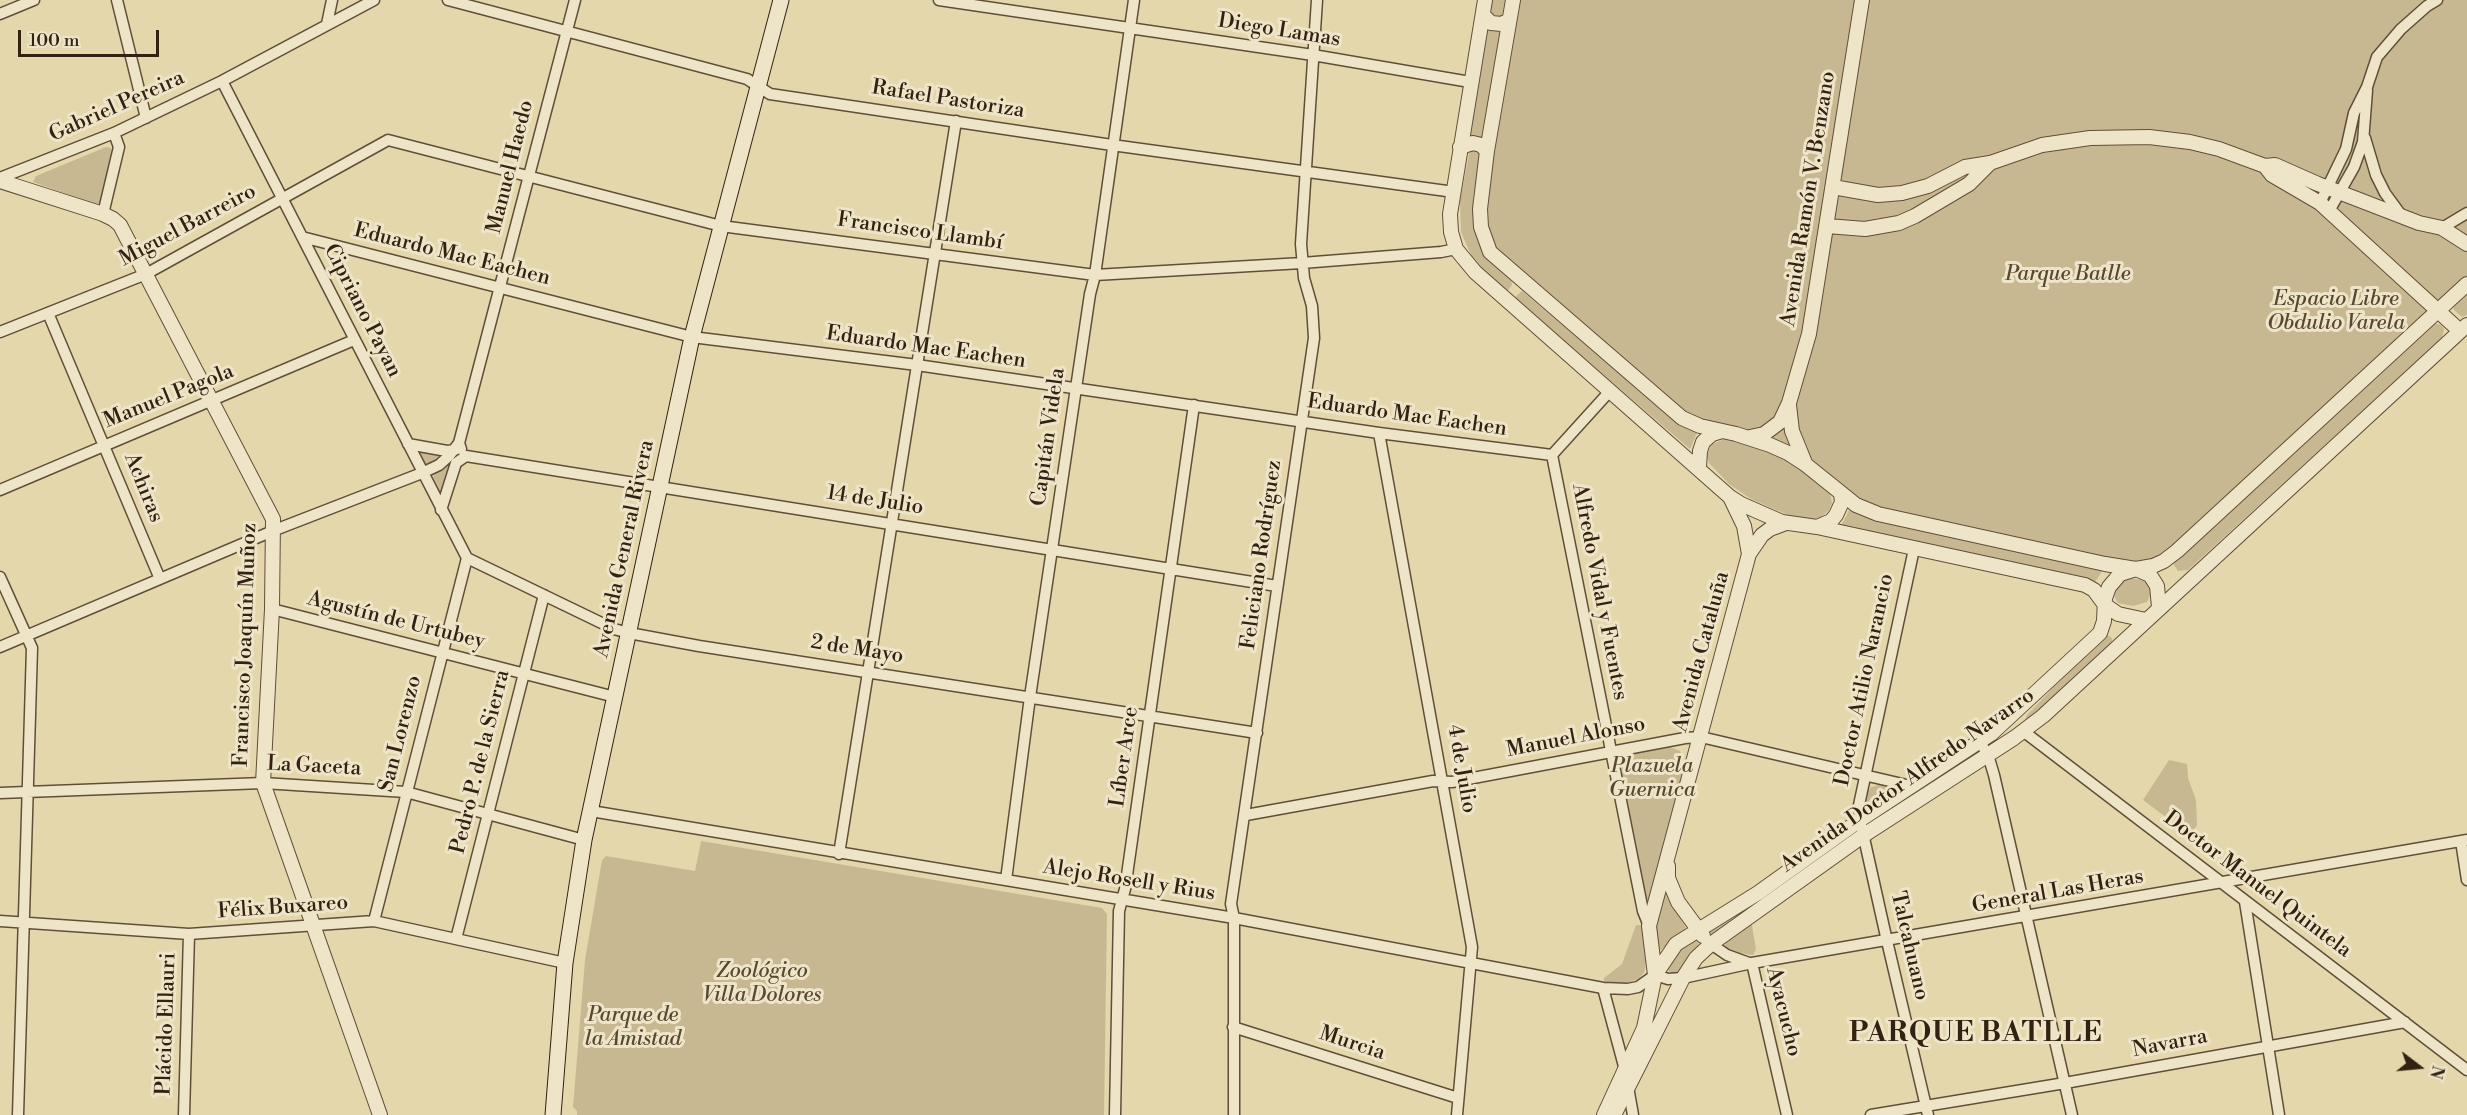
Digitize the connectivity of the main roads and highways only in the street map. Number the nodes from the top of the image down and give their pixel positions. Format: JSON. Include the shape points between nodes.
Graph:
{"nodes":[{"id":1,"x":781,"y":0,"type":"edge"},
{"id":2,"x":553,"y":1115,"type":"edge"}],
"edges":[{"from":1,"to":2,"type":"main road","name":"Avenida General Rivera","via":[[692,337],[584,840],[565,963]]}]}
